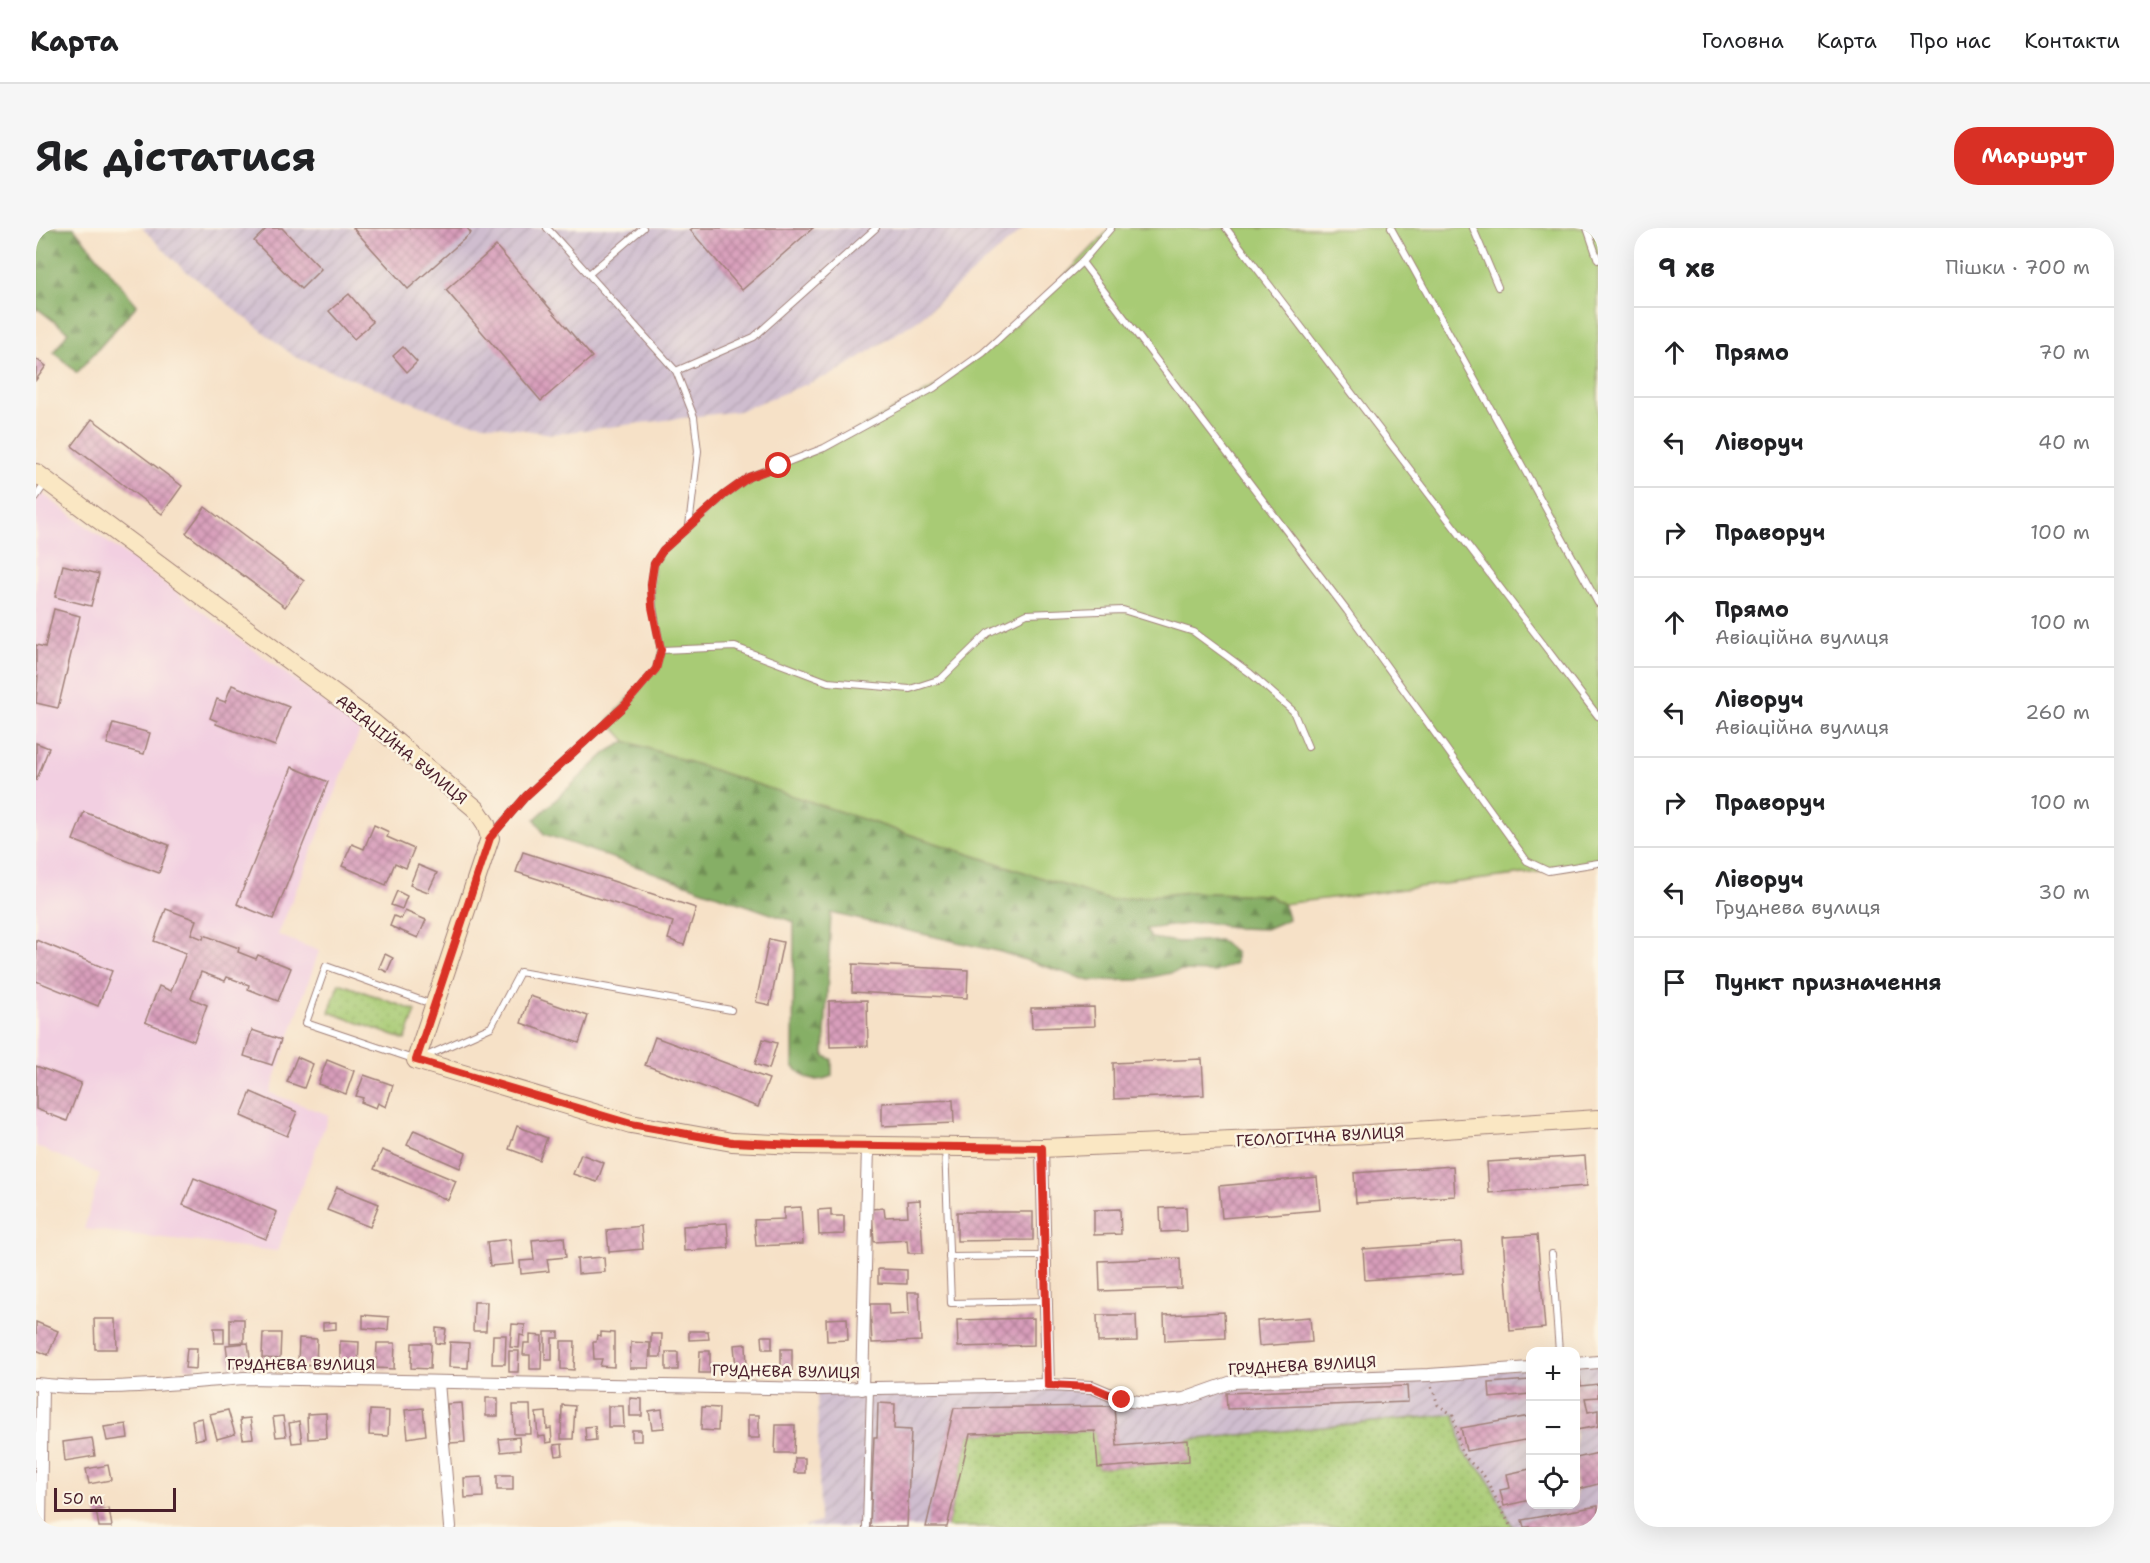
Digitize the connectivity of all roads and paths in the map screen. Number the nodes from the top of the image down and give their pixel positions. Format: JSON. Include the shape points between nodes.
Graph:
{"nodes":[{"id":1,"x":547,"y":228,"type":"edge"},
{"id":2,"x":643,"y":228,"type":"edge"},
{"id":3,"x":876,"y":228,"type":"edge"},
{"id":4,"x":1111,"y":228,"type":"edge"},
{"id":5,"x":1226,"y":228,"type":"edge"},
{"id":6,"x":1391,"y":228,"type":"edge"},
{"id":7,"x":1473,"y":228,"type":"edge"},
{"id":8,"x":1587,"y":228,"type":"edge"},
{"id":9,"x":1598,"y":260,"type":"edge"},
{"id":10,"x":1083,"y":262,"type":"junction"},
{"id":11,"x":589,"y":274,"type":"junction"},
{"id":12,"x":1498,"y":287,"type":"dead end"},
{"id":13,"x":676,"y":371,"type":"junction"},
{"id":14,"x":41,"y":477,"type":"edge"},
{"id":15,"x":36,"y":497,"type":"edge"},
{"id":16,"x":688,"y":527,"type":"junction"},
{"id":17,"x":1598,"y":603,"type":"edge"},
{"id":18,"x":661,"y":650,"type":"junction"},
{"id":19,"x":1598,"y":716,"type":"edge"},
{"id":20,"x":1308,"y":747,"type":"dead end"},
{"id":21,"x":490,"y":838,"type":"junction"},
{"id":22,"x":1598,"y":863,"type":"edge"},
{"id":23,"x":434,"y":1005,"type":"junction"},
{"id":24,"x":731,"y":1010,"type":"dead end"},
{"id":25,"x":416,"y":1060,"type":"junction"},
{"id":26,"x":1598,"y":1119,"type":"edge"},
{"id":27,"x":868,"y":1146,"type":"junction"},
{"id":28,"x":945,"y":1147,"type":"junction"},
{"id":29,"x":1042,"y":1148,"type":"junction"},
{"id":30,"x":1552,"y":1254,"type":"dead end"},
{"id":31,"x":1045,"y":1256,"type":"junction"},
{"id":32,"x":949,"y":1257,"type":"junction"},
{"id":33,"x":1046,"y":1301,"type":"junction"},
{"id":34,"x":1559,"y":1347,"type":"edge"},
{"id":35,"x":1598,"y":1362,"type":"edge"},
{"id":36,"x":1580,"y":1364,"type":"edge"},
{"id":37,"x":1526,"y":1368,"type":"edge"},
{"id":38,"x":1429,"y":1375,"type":"junction"},
{"id":39,"x":438,"y":1382,"type":"junction"},
{"id":40,"x":39,"y":1384,"type":"edge"},
{"id":41,"x":1048,"y":1385,"type":"junction"},
{"id":42,"x":866,"y":1388,"type":"junction"},
{"id":43,"x":40,"y":1527,"type":"edge"},
{"id":44,"x":450,"y":1527,"type":"edge"},
{"id":45,"x":866,"y":1527,"type":"edge"},
{"id":46,"x":1511,"y":1527,"type":"edge"}],
"edges":[{"from":1,"to":11,"type":"lane"},
{"from":2,"to":11,"type":"lane"},
{"from":3,"to":13,"type":"lane","via":[[754,337]]},
{"from":4,"to":10,"type":"lane"},
{"from":5,"to":19,"type":"lane"},
{"from":6,"to":17,"type":"lane"},
{"from":7,"to":12,"type":"lane"},
{"from":8,"to":9,"type":"lane"},
{"from":10,"to":16,"type":"lane","via":[[983,353],[934,388],[824,448],[749,477]]},
{"from":10,"to":22,"type":"lane","via":[[1347,611],[1527,861],[1548,872]]},
{"from":11,"to":13,"type":"lane"},
{"from":13,"to":16,"type":"lane","via":[[694,417],[698,451]]},
{"from":14,"to":15,"type":"lane"},
{"from":14,"to":21,"type":"street","name":"АВІАЦІЙНА ВУЛИЦЯ","via":[[372,723],[476,809]]},
{"from":16,"to":18,"type":"lane","via":[[654,564],[652,607]]},
{"from":18,"to":20,"type":"lane","via":[[735,647],[828,682],[910,689],[941,679],[988,633],[1027,614],[1123,610],[1194,632],[1250,673],[1293,711]]},
{"from":18,"to":21,"type":"lane","via":[[656,669],[625,705],[526,796]]},
{"from":21,"to":23,"type":"street"},
{"from":23,"to":25,"type":"street"},
{"from":23,"to":25,"type":"lane","via":[[326,966],[306,1023]]},
{"from":24,"to":25,"type":"lane","via":[[520,972],[491,1027]]},
{"from":25,"to":27,"type":"street","via":[[631,1124],[732,1142]]},
{"from":26,"to":29,"type":"street","name":"ГЕОЛОГІЧНА ВУЛИЦЯ","via":[[1353,1136]]},
{"from":27,"to":28,"type":"street"},
{"from":27,"to":42,"type":"street"},
{"from":28,"to":29,"type":"street"},
{"from":28,"to":32,"type":"lane"},
{"from":29,"to":31,"type":"street"},
{"from":30,"to":34,"type":"lane"},
{"from":31,"to":32,"type":"lane"},
{"from":31,"to":33,"type":"street"},
{"from":32,"to":33,"type":"lane","via":[[951,1303]]},
{"from":33,"to":41,"type":"street"},
{"from":35,"to":36,"type":"street"},
{"from":37,"to":38,"type":"street","name":"ГРУДНЕВА ВУЛИЦЯ"},
{"from":38,"to":41,"type":"street","name":"ГРУДНЕВА ВУЛИЦЯ","via":[[1232,1382],[1184,1399],[1147,1403],[1122,1400],[1092,1387]]},
{"from":38,"to":46,"type":"path","via":[[1438,1405],[1453,1415],[1461,1453],[1484,1476]]},
{"from":39,"to":40,"type":"street","name":"ГРУДНЕВА ВУЛИЦЯ","via":[[244,1378],[162,1384]]},
{"from":39,"to":42,"type":"street","name":"ГРУДНЕВА ВУЛИЦЯ"},
{"from":39,"to":44,"type":"street"},
{"from":40,"to":43,"type":"street"},
{"from":41,"to":42,"type":"street","name":"ГРУДНЕВА ВУЛИЦЯ"},
{"from":42,"to":45,"type":"lane"}]}
